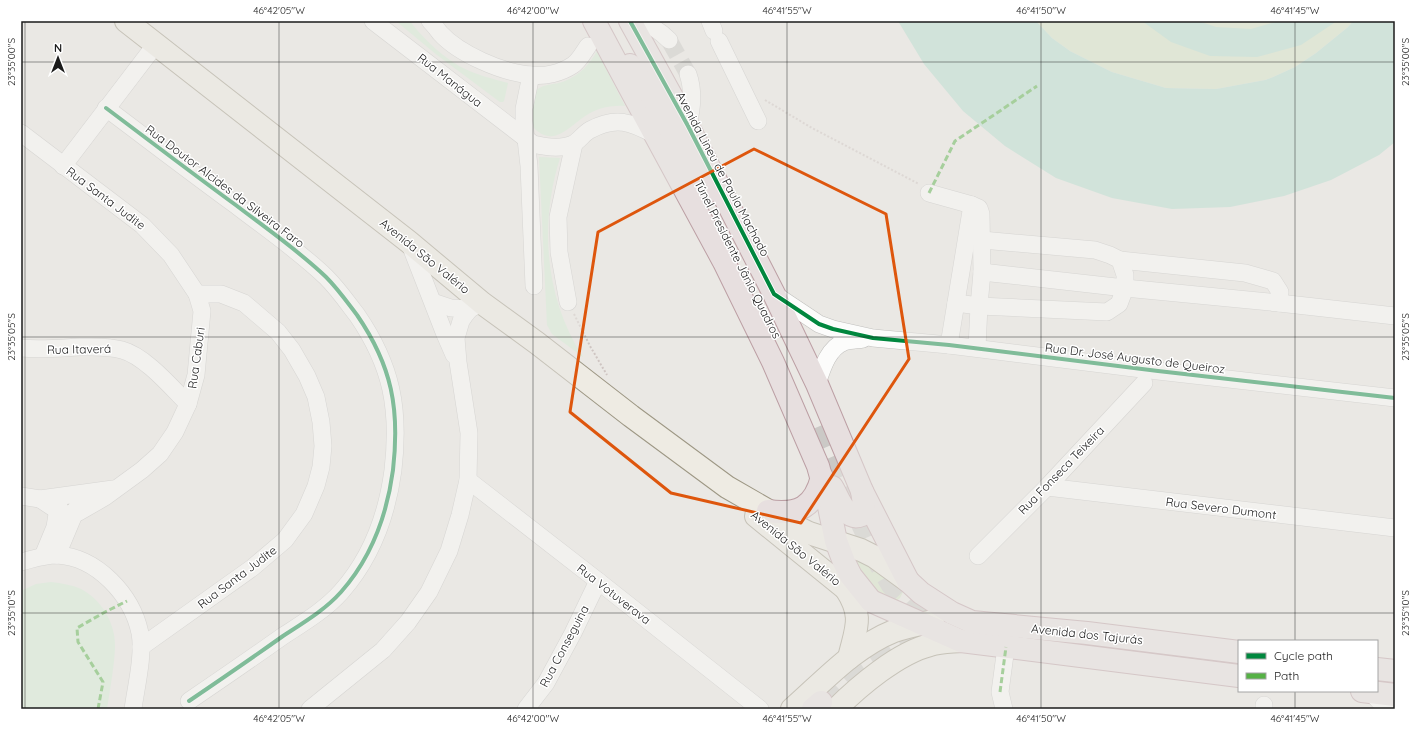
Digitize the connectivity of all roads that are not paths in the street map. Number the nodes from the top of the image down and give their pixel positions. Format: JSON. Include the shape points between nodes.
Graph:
{"nodes":[{"id":1,"x":126,"y":21,"type":"edge"},
{"id":2,"x":373,"y":21,"type":"edge"},
{"id":3,"x":430,"y":21,"type":"edge"},
{"id":4,"x":594,"y":21,"type":"edge"},
{"id":5,"x":599,"y":21,"type":"edge"},
{"id":6,"x":633,"y":22,"type":"edge"},
{"id":7,"x":714,"y":31,"type":"edge"},
{"id":8,"x":669,"y":40,"type":"tunnel mouth"},
{"id":9,"x":156,"y":44,"type":"junction"},
{"id":10,"x":588,"y":46,"type":"dead end"},
{"id":11,"x":688,"y":74,"type":"tunnel mouth"},
{"id":12,"x":531,"y":76,"type":"junction"},
{"id":13,"x":651,"y":94,"type":"junction"},
{"id":14,"x":106,"y":108,"type":"junction"},
{"id":15,"x":758,"y":121,"type":"dead end"},
{"id":16,"x":688,"y":126,"type":"junction"},
{"id":17,"x":21,"y":133,"type":"edge"},
{"id":18,"x":655,"y":135,"type":"junction"},
{"id":19,"x":526,"y":139,"type":"junction"},
{"id":20,"x":574,"y":144,"type":"junction"},
{"id":21,"x":63,"y":166,"type":"junction"},
{"id":22,"x":927,"y":190,"type":"road end"},
{"id":23,"x":972,"y":205,"type":"junction"},
{"id":24,"x":982,"y":240,"type":"junction"},
{"id":25,"x":409,"y":242,"type":"junction"},
{"id":26,"x":1120,"y":260,"type":"junction"},
{"id":27,"x":982,"y":272,"type":"junction"},
{"id":28,"x":534,"y":286,"type":"dead end"},
{"id":29,"x":1125,"y":288,"type":"junction"},
{"id":30,"x":197,"y":294,"type":"junction"},
{"id":31,"x":774,"y":294,"type":"junction"},
{"id":32,"x":433,"y":302,"type":"junction"},
{"id":33,"x":568,"y":302,"type":"road end"},
{"id":34,"x":956,"y":303,"type":"junction"},
{"id":35,"x":1279,"y":303,"type":"junction"},
{"id":36,"x":476,"y":306,"type":"junction"},
{"id":37,"x":979,"y":306,"type":"junction"},
{"id":38,"x":1395,"y":316,"type":"edge"},
{"id":39,"x":873,"y":338,"type":"junction"},
{"id":40,"x":949,"y":345,"type":"junction"},
{"id":41,"x":21,"y":348,"type":"edge"},
{"id":42,"x":977,"y":348,"type":"junction"},
{"id":43,"x":458,"y":362,"type":"junction"},
{"id":44,"x":1144,"y":383,"type":"dead end"},
{"id":45,"x":817,"y":384,"type":"junction"},
{"id":46,"x":1395,"y":398,"type":"edge"},
{"id":47,"x":188,"y":404,"type":"junction"},
{"id":48,"x":820,"y":426,"type":"tunnel mouth"},
{"id":49,"x":820,"y":472,"type":"junction"},
{"id":50,"x":468,"y":480,"type":"junction"},
{"id":51,"x":727,"y":487,"type":"junction"},
{"id":52,"x":1047,"y":487,"type":"junction"},
{"id":53,"x":862,"y":491,"type":"junction"},
{"id":54,"x":21,"y":496,"type":"edge"},
{"id":55,"x":67,"y":503,"type":"junction"},
{"id":56,"x":768,"y":511,"type":"junction"},
{"id":57,"x":1395,"y":528,"type":"edge"},
{"id":58,"x":836,"y":541,"type":"junction"},
{"id":59,"x":50,"y":555,"type":"junction"},
{"id":60,"x":978,"y":556,"type":"dead end"},
{"id":61,"x":21,"y":562,"type":"edge"},
{"id":62,"x":598,"y":581,"type":"junction"},
{"id":63,"x":908,"y":581,"type":"junction"},
{"id":64,"x":846,"y":589,"type":"junction"},
{"id":65,"x":870,"y":601,"type":"junction"},
{"id":66,"x":928,"y":622,"type":"junction"},
{"id":67,"x":972,"y":622,"type":"junction"},
{"id":68,"x":879,"y":639,"type":"junction"},
{"id":69,"x":961,"y":641,"type":"junction"},
{"id":70,"x":141,"y":647,"type":"junction"},
{"id":71,"x":1006,"y":647,"type":"junction"},
{"id":72,"x":1238,"y":652,"type":"edge"},
{"id":73,"x":849,"y":658,"type":"junction"},
{"id":74,"x":895,"y":662,"type":"junction"},
{"id":75,"x":1378,"y":669,"type":"edge"},
{"id":76,"x":1395,"y":671,"type":"edge"},
{"id":77,"x":1238,"y":676,"type":"edge"},
{"id":78,"x":1366,"y":692,"type":"edge"},
{"id":79,"x":1395,"y":695,"type":"edge"},
{"id":80,"x":189,"y":701,"type":"dead end"},
{"id":81,"x":823,"y":707,"type":"edge"},
{"id":82,"x":133,"y":709,"type":"edge"},
{"id":83,"x":310,"y":709,"type":"edge"},
{"id":84,"x":526,"y":709,"type":"edge"},
{"id":85,"x":760,"y":709,"type":"edge"},
{"id":86,"x":792,"y":709,"type":"edge"},
{"id":87,"x":1004,"y":709,"type":"edge"},
{"id":88,"x":1393,"y":709,"type":"edge"}],
"edges":[{"from":1,"to":9,"type":"main road","name":"Avenida São Valério"},
{"from":2,"to":19,"type":"street","name":"Rua Manágua"},
{"from":3,"to":12,"type":"street","via":[[440,34],[474,58]]},
{"from":4,"to":18,"type":"highway"},
{"from":5,"to":13,"type":"highway","name":"Túnel Presidente Jânio Quadros"},
{"from":6,"to":8,"type":"street","via":[[654,27]]},
{"from":6,"to":13,"type":"highway","name":"Túnel Presidente Jânio Quadros"},
{"from":6,"to":16,"type":"highway","name":"Avenida Lineu de Paula Machado"},
{"from":7,"to":15,"type":"street"},
{"from":9,"to":14,"type":"street"},
{"from":9,"to":25,"type":"main road","name":"Avenida São Valério"},
{"from":10,"to":12,"type":"street","via":[[574,65],[560,72]]},
{"from":11,"to":16,"type":"street","via":[[692,106]]},
{"from":12,"to":19,"type":"street","via":[[524,109]]},
{"from":13,"to":48,"type":"highway","name":"Túnel Presidente Jânio Quadros","via":[[725,230]]},
{"from":14,"to":21,"type":"street"},
{"from":14,"to":80,"type":"street","name":"Rua Doutor Alcides da Silveira Faro","via":[[295,250],[326,277],[361,321],[377,349],[388,376],[394,406],[395,452],[390,490],[369,552],[357,571],[340,593],[310,619]]},
{"from":16,"to":31,"type":"highway","name":"Avenida Lineu de Paula Machado"},
{"from":17,"to":21,"type":"street","name":"Rua Santa Judite"},
{"from":18,"to":20,"type":"street","via":[[634,124],[619,122],[590,130]]},
{"from":18,"to":49,"type":"highway","via":[[724,262],[773,362]]},
{"from":19,"to":20,"type":"street","name":"Rua Manágua","via":[[542,146]]},
{"from":19,"to":28,"type":"street"},
{"from":20,"to":33,"type":"street","via":[[558,218],[560,252]]},
{"from":21,"to":30,"type":"street","name":"Rua Santa Judite","via":[[142,225],[171,255]]},
{"from":22,"to":23,"type":"street"},
{"from":23,"to":24,"type":"street","via":[[979,208],[981,214]]},
{"from":23,"to":34,"type":"street"},
{"from":24,"to":26,"type":"street","via":[[1095,250]]},
{"from":24,"to":27,"type":"street"},
{"from":25,"to":32,"type":"street"},
{"from":25,"to":36,"type":"main road","name":"Avenida São Valério"},
{"from":26,"to":29,"type":"street","via":[[1125,275]]},
{"from":26,"to":35,"type":"street","via":[[1245,273],[1273,281],[1280,292]]},
{"from":27,"to":29,"type":"street"},
{"from":27,"to":37,"type":"street"},
{"from":29,"to":35,"type":"street"},
{"from":29,"to":37,"type":"street","via":[[1119,304],[1107,312]]},
{"from":30,"to":47,"type":"street","name":"Rua Caburi","via":[[202,311],[196,374]]},
{"from":30,"to":70,"type":"street","name":"Rua Santa Judite","via":[[221,294],[244,303],[278,332],[292,350],[316,397],[323,446],[321,467],[304,514],[285,540],[252,568]]},
{"from":31,"to":39,"type":"street","via":[[819,324]]},
{"from":31,"to":45,"type":"highway","name":"Avenida Lineu de Paula Machado"},
{"from":32,"to":36,"type":"street","via":[[451,308]]},
{"from":32,"to":43,"type":"street"},
{"from":34,"to":37,"type":"street"},
{"from":34,"to":40,"type":"street"},
{"from":35,"to":38,"type":"street"},
{"from":36,"to":43,"type":"street","via":[[461,321],[458,328]]},
{"from":36,"to":51,"type":"main road","name":"Avenida São Valério","via":[[537,343]]},
{"from":37,"to":42,"type":"street"},
{"from":39,"to":40,"type":"street","name":"Rua Dr. José Augusto de Queiroz"},
{"from":39,"to":45,"type":"street","via":[[851,340],[838,345],[828,357]]},
{"from":40,"to":42,"type":"street","name":"Rua Dr. José Augusto de Queiroz"},
{"from":41,"to":47,"type":"street","name":"Rua Itaverá","via":[[34,350],[108,347],[124,350],[141,359]]},
{"from":42,"to":46,"type":"street","name":"Rua Dr. José Augusto de Queiroz"},
{"from":43,"to":50,"type":"street","via":[[469,433]]},
{"from":44,"to":52,"type":"street","name":"Rua Fonseca Teixeira"},
{"from":45,"to":53,"type":"highway","name":"Avenida Lineu de Paula Machado"},
{"from":47,"to":55,"type":"street","name":"Rua Caburi","via":[[175,432],[160,454],[142,470],[115,489]]},
{"from":49,"to":53,"type":"highway","via":[[828,479],[847,514],[862,515]]},
{"from":49,"to":56,"type":"highway","via":[[816,493],[804,508],[782,513]]},
{"from":49,"to":58,"type":"highway"},
{"from":50,"to":62,"type":"street","name":"Rua Votuverava"},
{"from":50,"to":83,"type":"street","via":[[449,551],[429,592],[382,650]]},
{"from":51,"to":56,"type":"main road","name":"Avenida São Valério"},
{"from":51,"to":64,"type":"main road","name":"Avenida São Valério","via":[[752,513]]},
{"from":52,"to":57,"type":"street","name":"Rua Severo Dumont"},
{"from":52,"to":60,"type":"street","name":"Rua Fonseca Teixeira"},
{"from":53,"to":63,"type":"highway","name":"Avenida Lineu de Paula Machado"},
{"from":54,"to":55,"type":"street"},
{"from":55,"to":59,"type":"street"},
{"from":56,"to":58,"type":"main road","name":"Avenida São Valério","via":[[810,533]]},
{"from":58,"to":63,"type":"main road","name":"Avenida São Valério","via":[[875,557]]},
{"from":58,"to":65,"type":"highway","via":[[851,576]]},
{"from":59,"to":61,"type":"street"},
{"from":59,"to":70,"type":"street","via":[[72,558],[92,566],[110,578],[136,618]]},
{"from":62,"to":84,"type":"street","name":"Rua Conseguina","via":[[546,682]]},
{"from":62,"to":85,"type":"street","name":"Rua Votuverava"},
{"from":63,"to":67,"type":"highway","name":"Avenida Lineu de Paula Machado","via":[[938,604]]},
{"from":64,"to":65,"type":"main road","name":"Avenida São Valério"},
{"from":64,"to":73,"type":"main road","via":[[857,615]]},
{"from":65,"to":66,"type":"highway"},
{"from":66,"to":67,"type":"main road","name":"Avenida dos Tajurás"},
{"from":66,"to":68,"type":"main road","name":"Avenida dos Tajurás","via":[[895,631]]},
{"from":66,"to":69,"type":"highway"},
{"from":67,"to":72,"type":"highway","name":"Avenida dos Tajurás"},
{"from":68,"to":73,"type":"main road","name":"Avenida dos Tajurás"},
{"from":68,"to":74,"type":"main road","via":[[889,641],[895,646]]},
{"from":69,"to":71,"type":"highway","name":"Avenida dos Tajurás"},
{"from":69,"to":74,"type":"main road","via":[[931,644]]},
{"from":70,"to":82,"type":"street"},
{"from":71,"to":77,"type":"highway","name":"Avenida dos Tajurás"},
{"from":71,"to":87,"type":"street","via":[[1000,692]]},
{"from":73,"to":86,"type":"main road","name":"Avenida dos Tajurás"},
{"from":74,"to":81,"type":"main road","via":[[855,690]]},
{"from":75,"to":76,"type":"highway"},
{"from":78,"to":79,"type":"highway"},
{"from":78,"to":88,"type":"street"}]}
